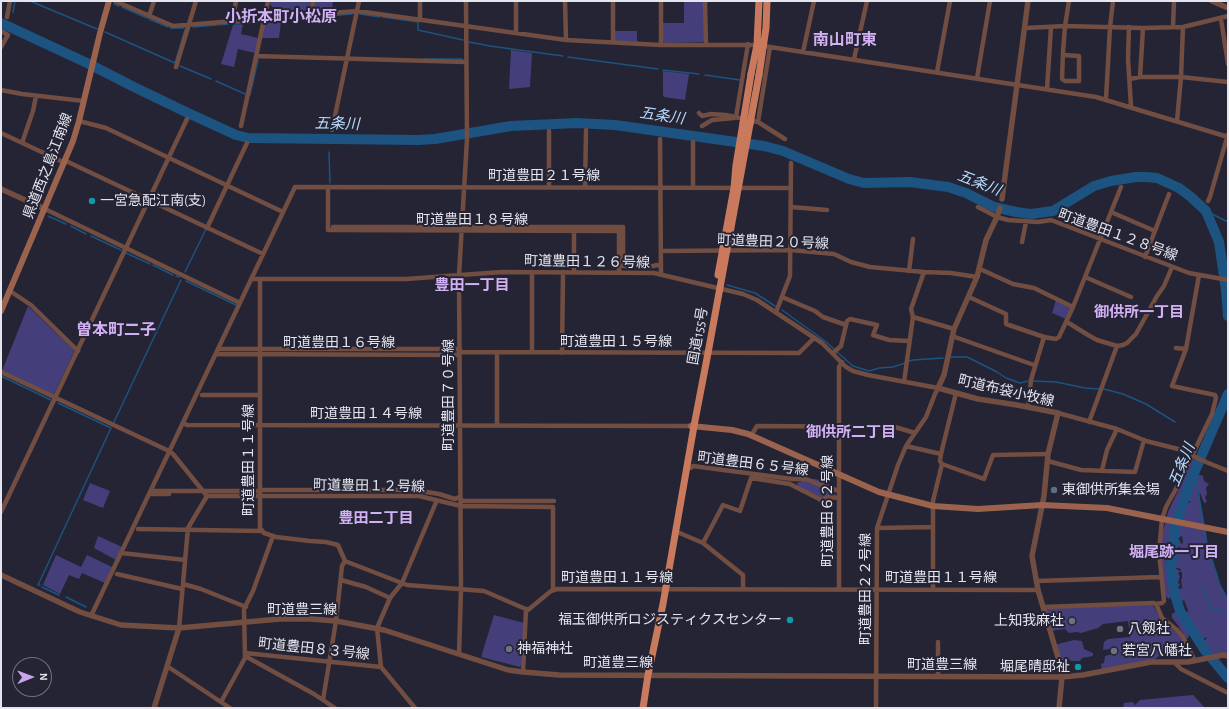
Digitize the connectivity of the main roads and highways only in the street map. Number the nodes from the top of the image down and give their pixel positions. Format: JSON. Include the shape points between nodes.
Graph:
{"nodes":[{"id":1,"x":109,"y":1,"type":"edge"},
{"id":2,"x":758,"y":1,"type":"edge"},
{"id":3,"x":767,"y":1,"type":"edge"},
{"id":4,"x":764,"y":46,"type":"junction"},
{"id":5,"x":746,"y":126,"type":"junction"},
{"id":6,"x":1,"y":311,"type":"edge"},
{"id":7,"x":692,"y":426,"type":"junction"},
{"id":8,"x":1228,"y":532,"type":"edge"},
{"id":9,"x":663,"y":589,"type":"junction"},
{"id":10,"x":643,"y":708,"type":"edge"}],
"edges":[{"from":1,"to":6,"type":"main road","name":"県道西之島江南線","via":[[80,121]]},
{"from":2,"to":4,"type":"highway","name":"国道155号"},
{"from":3,"to":4,"type":"highway","name":"国道155号"},
{"from":4,"to":5,"type":"highway","name":"国道155号","bridge":true},
{"from":4,"to":5,"type":"highway","name":"国道155号","bridge":true,"via":[[751,74]]},
{"from":5,"to":7,"type":"highway","name":"国道155号"},
{"from":7,"to":8,"type":"main road","via":[[732,430],[751,436],[888,495],[933,506],[978,509],[1042,504],[1107,508]]},
{"from":7,"to":9,"type":"highway","name":"国道155号"},
{"from":7,"to":9,"type":"highway","name":"国道155号"},
{"from":9,"to":10,"type":"highway","name":"国道155号"}]}
